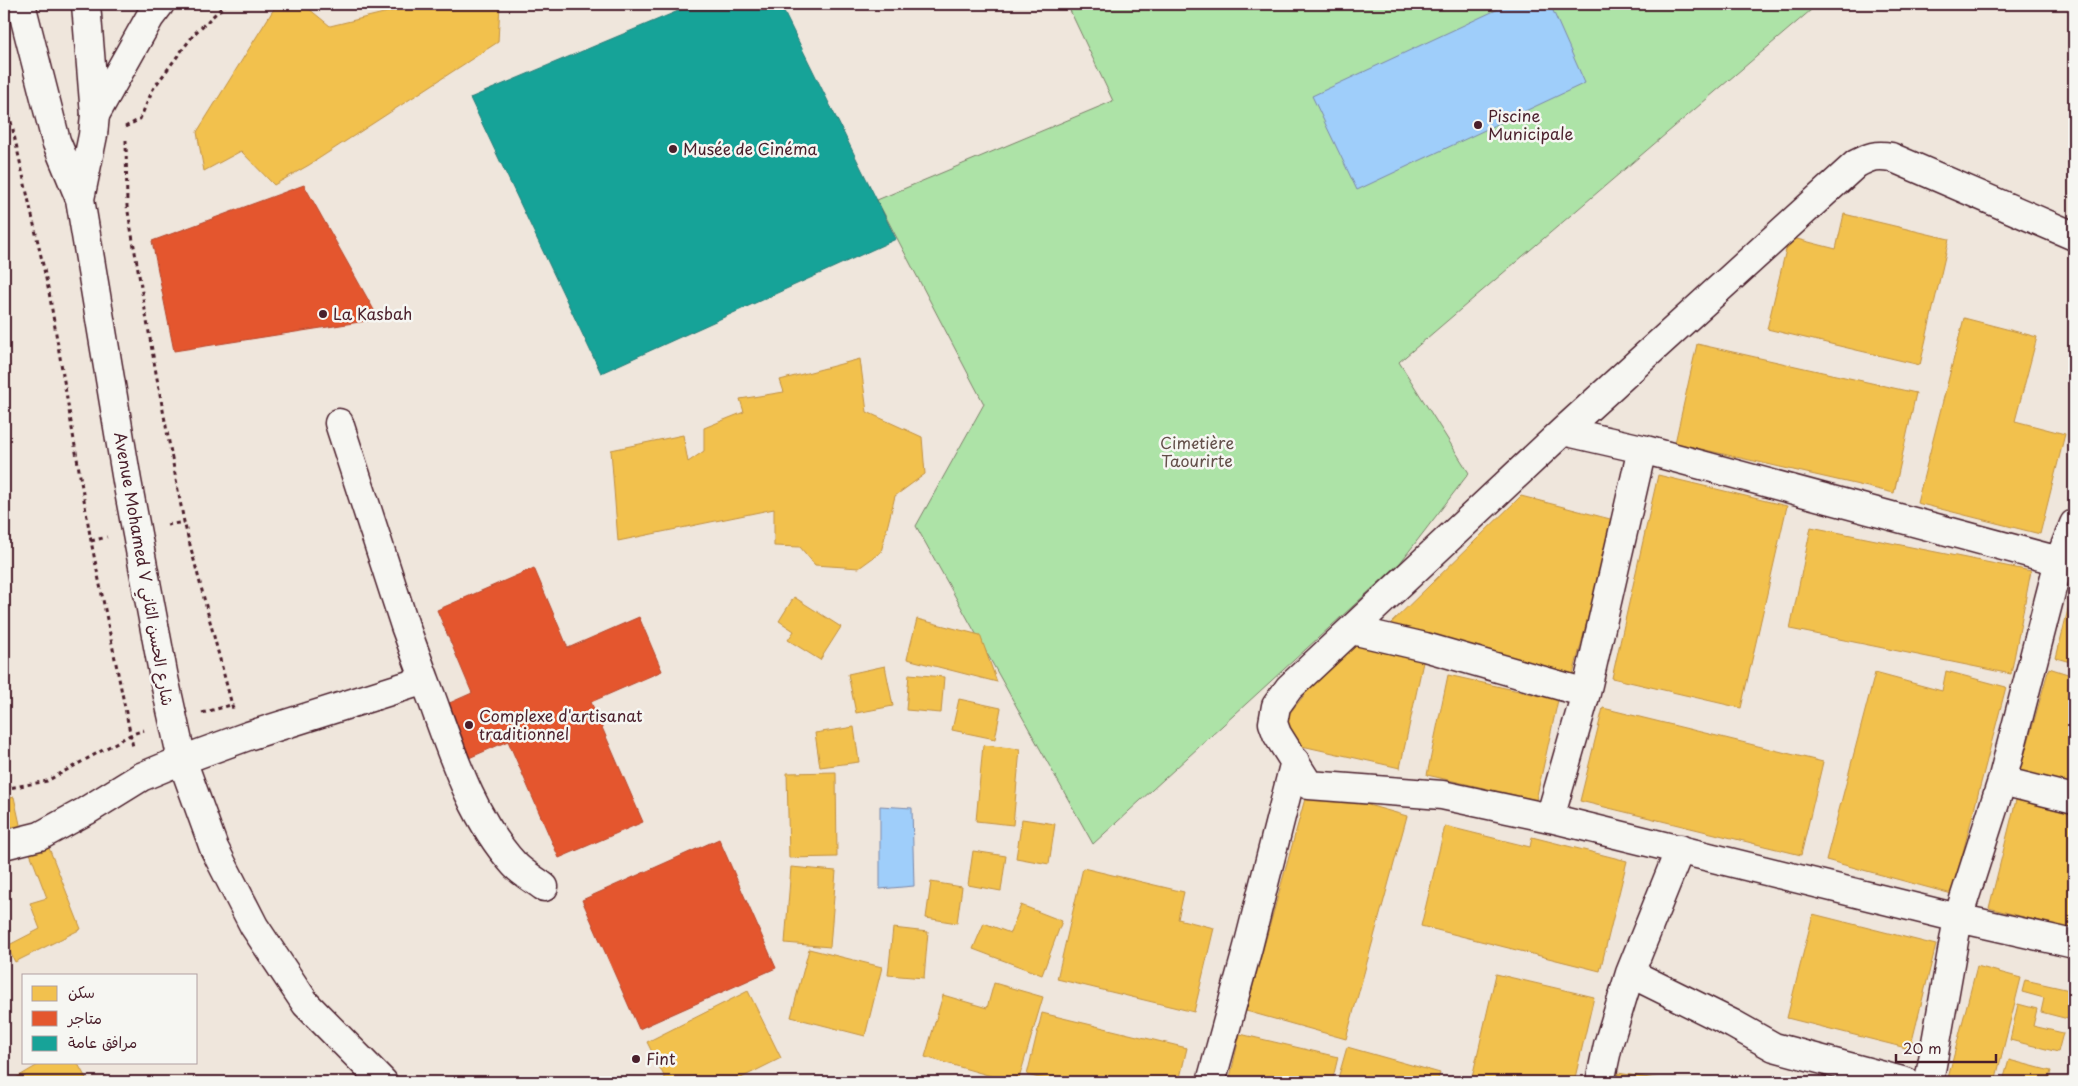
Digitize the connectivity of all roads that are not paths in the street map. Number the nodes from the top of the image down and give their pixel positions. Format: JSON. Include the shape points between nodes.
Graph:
{"nodes":[{"id":1,"x":21,"y":4,"type":"edge"},
{"id":2,"x":86,"y":4,"type":"edge"},
{"id":3,"x":160,"y":4,"type":"edge"},
{"id":4,"x":95,"y":115,"type":"junction"},
{"id":5,"x":80,"y":199,"type":"junction"},
{"id":6,"x":2074,"y":236,"type":"edge"},
{"id":7,"x":339,"y":423,"type":"dead end"},
{"id":8,"x":1562,"y":431,"type":"junction"},
{"id":9,"x":1642,"y":449,"type":"junction"},
{"id":10,"x":2074,"y":524,"type":"edge"},
{"id":11,"x":2059,"y":560,"type":"junction"},
{"id":12,"x":1352,"y":630,"type":"junction"},
{"id":13,"x":426,"y":680,"type":"junction"},
{"id":14,"x":1586,"y":693,"type":"junction"},
{"id":15,"x":182,"y":760,"type":"junction"},
{"id":16,"x":1295,"y":760,"type":"junction"},
{"id":17,"x":2002,"y":781,"type":"junction"},
{"id":18,"x":2074,"y":799,"type":"edge"},
{"id":19,"x":1550,"y":818,"type":"junction"},
{"id":20,"x":4,"y":845,"type":"edge"},
{"id":21,"x":1680,"y":849,"type":"junction"},
{"id":22,"x":544,"y":887,"type":"dead end"},
{"id":23,"x":1958,"y":918,"type":"junction"},
{"id":24,"x":2074,"y":944,"type":"edge"},
{"id":25,"x":1630,"y":973,"type":"junction"},
{"id":26,"x":383,"y":1082,"type":"edge"},
{"id":27,"x":1210,"y":1082,"type":"edge"},
{"id":28,"x":1600,"y":1082,"type":"edge"},
{"id":29,"x":1906,"y":1082,"type":"edge"},
{"id":30,"x":1929,"y":1082,"type":"edge"}],
"edges":[{"from":1,"to":5,"type":"street","name":"Avenue Mohamed V شارع الحسن الثاني","via":[[56,140]]},
{"from":2,"to":4,"type":"street"},
{"from":3,"to":4,"type":"street"},
{"from":4,"to":5,"type":"street"},
{"from":5,"to":15,"type":"street","name":"Avenue Mohamed V شارع الحسن الثاني","via":[[127,481]]},
{"from":6,"to":8,"type":"street","via":[[1891,157],[1868,157],[1856,164]]},
{"from":7,"to":13,"type":"street"},
{"from":8,"to":9,"type":"street"},
{"from":8,"to":12,"type":"street"},
{"from":9,"to":11,"type":"street"},
{"from":9,"to":14,"type":"street"},
{"from":10,"to":11,"type":"street"},
{"from":11,"to":17,"type":"street"},
{"from":12,"to":14,"type":"street","via":[[1425,647]]},
{"from":12,"to":16,"type":"street","via":[[1289,688],[1276,706],[1273,723]]},
{"from":13,"to":15,"type":"street"},
{"from":13,"to":22,"type":"street","via":[[472,801],[515,865]]},
{"from":14,"to":19,"type":"street"},
{"from":15,"to":20,"type":"street","via":[[142,776],[40,836]]},
{"from":15,"to":26,"type":"street","name":"Avenue Mohamed V شارع الحسن الثاني","via":[[214,848],[254,926],[306,1004]]},
{"from":16,"to":19,"type":"street","via":[[1309,785],[1442,795]]},
{"from":16,"to":27,"type":"street"},
{"from":17,"to":18,"type":"street"},
{"from":17,"to":23,"type":"street"},
{"from":19,"to":21,"type":"street"},
{"from":21,"to":23,"type":"street"},
{"from":21,"to":25,"type":"street"},
{"from":23,"to":24,"type":"street"},
{"from":23,"to":30,"type":"street"},
{"from":25,"to":28,"type":"street"},
{"from":25,"to":29,"type":"street","via":[[1774,1047]]}]}
